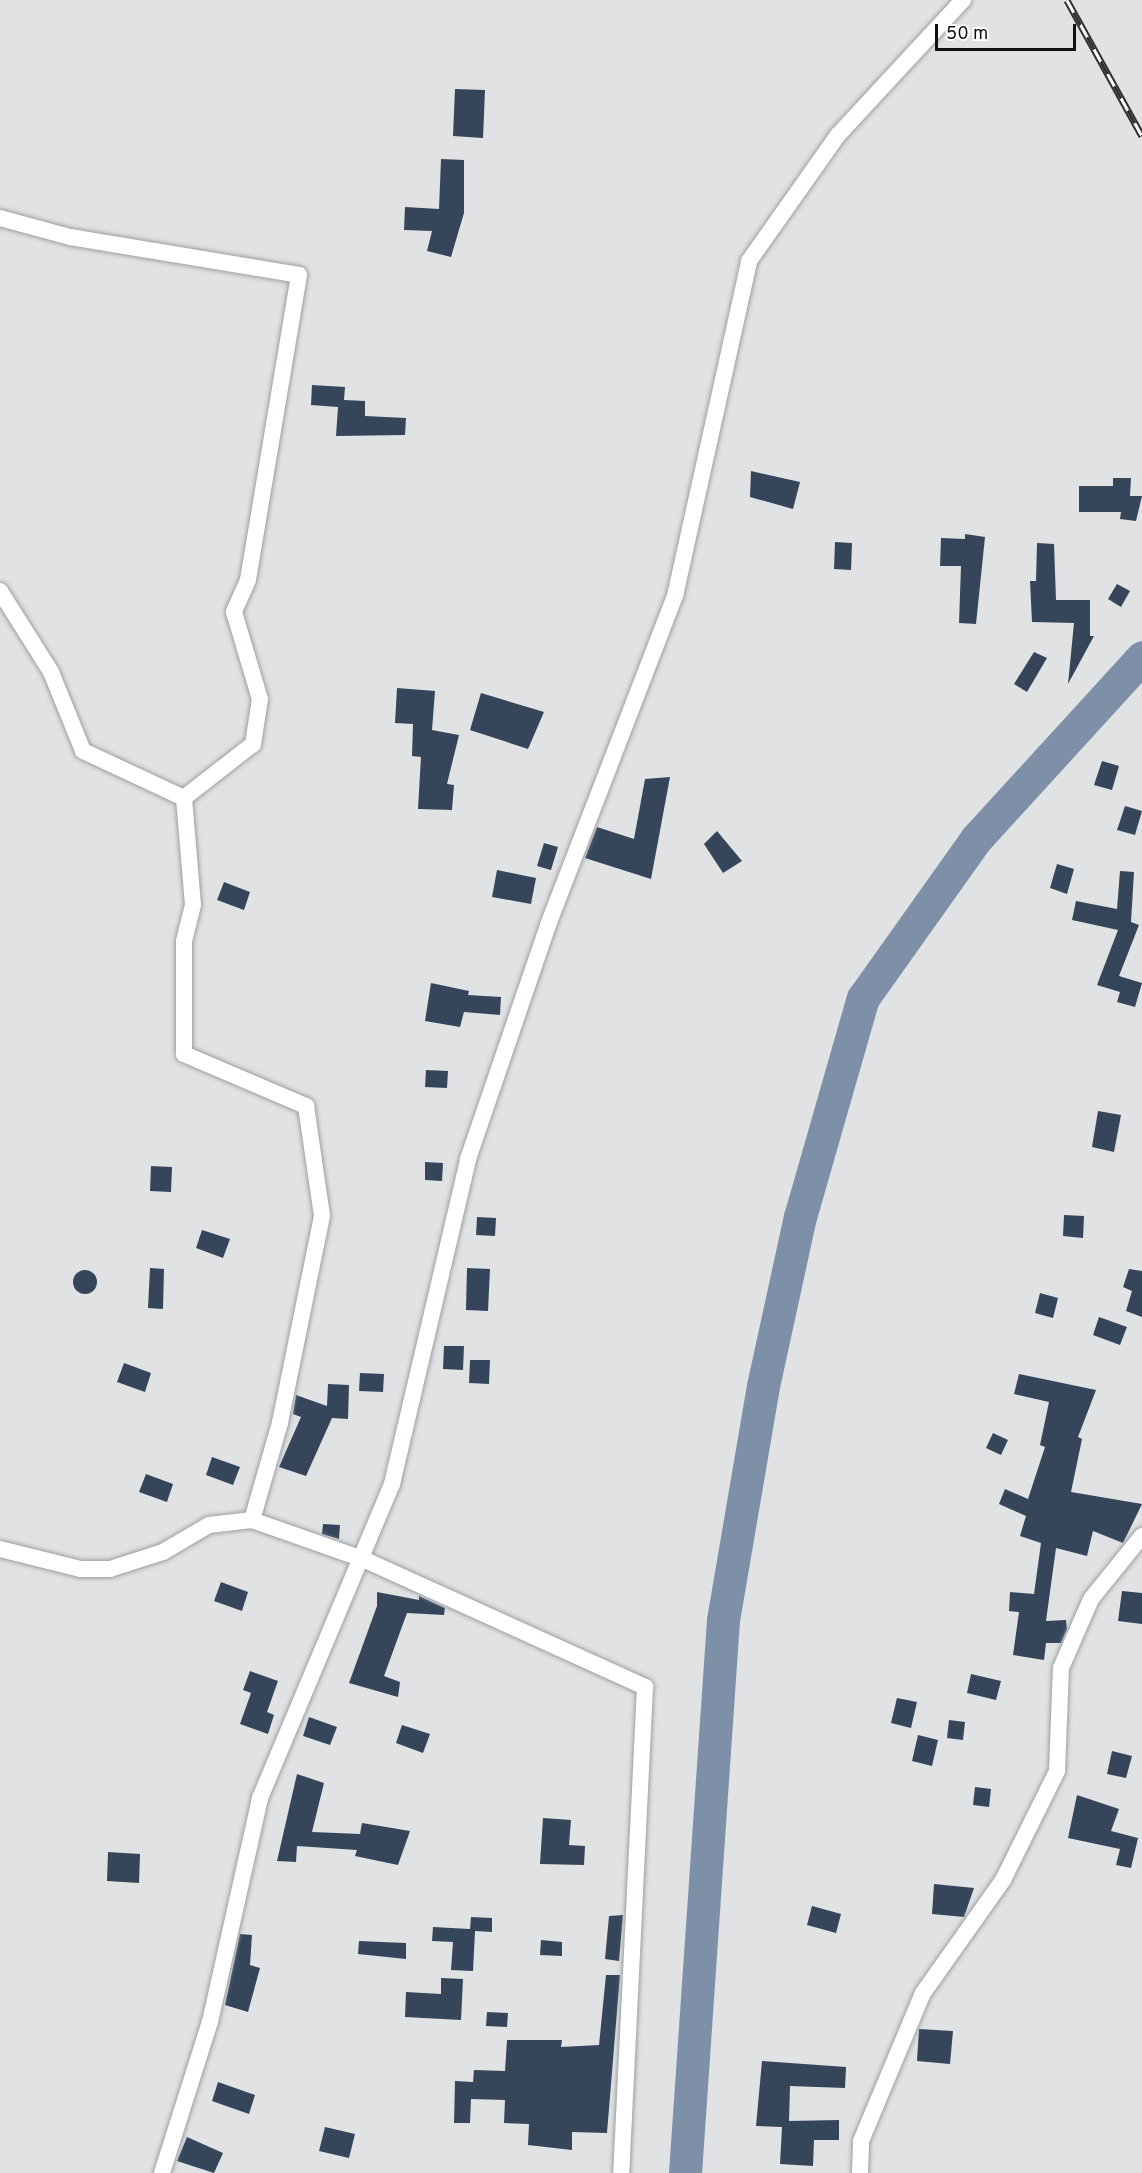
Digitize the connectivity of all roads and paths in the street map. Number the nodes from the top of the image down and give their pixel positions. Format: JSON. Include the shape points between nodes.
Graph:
{"nodes":[{"id":1,"x":963,"y":0,"type":"edge"},
{"id":2,"x":0,"y":218,"type":"edge"},
{"id":3,"x":0,"y":591,"type":"edge"},
{"id":4,"x":184,"y":798,"type":"junction"},
{"id":5,"x":252,"y":1520,"type":"junction"},
{"id":6,"x":1142,"y":1536,"type":"edge"},
{"id":7,"x":0,"y":1549,"type":"edge"},
{"id":8,"x":363,"y":1559,"type":"junction"},
{"id":9,"x":162,"y":2173,"type":"edge"},
{"id":10,"x":621,"y":2173,"type":"edge"},
{"id":11,"x":860,"y":2173,"type":"edge"}],
"edges":[{"from":1,"to":8,"type":"street","via":[[838,135],[749,261],[675,596],[548,925],[468,1159],[392,1484]]},
{"from":2,"to":4,"type":"street","via":[[70,237],[299,275],[248,580],[234,612],[260,699],[253,744]]},
{"from":3,"to":4,"type":"street","via":[[51,672],[83,751]]},
{"from":4,"to":5,"type":"street","via":[[193,905],[184,941],[184,1054],[306,1106],[322,1216],[280,1423]]},
{"from":5,"to":7,"type":"street","via":[[209,1525],[163,1552],[110,1569],[80,1569]]},
{"from":5,"to":8,"type":"street"},
{"from":6,"to":11,"type":"street","via":[[1091,1599],[1061,1668],[1057,1772],[1003,1880],[923,1993],[861,2141]]},
{"from":8,"to":9,"type":"street","via":[[260,1798],[210,2022]]},
{"from":8,"to":10,"type":"street","via":[[645,1688]]}]}
